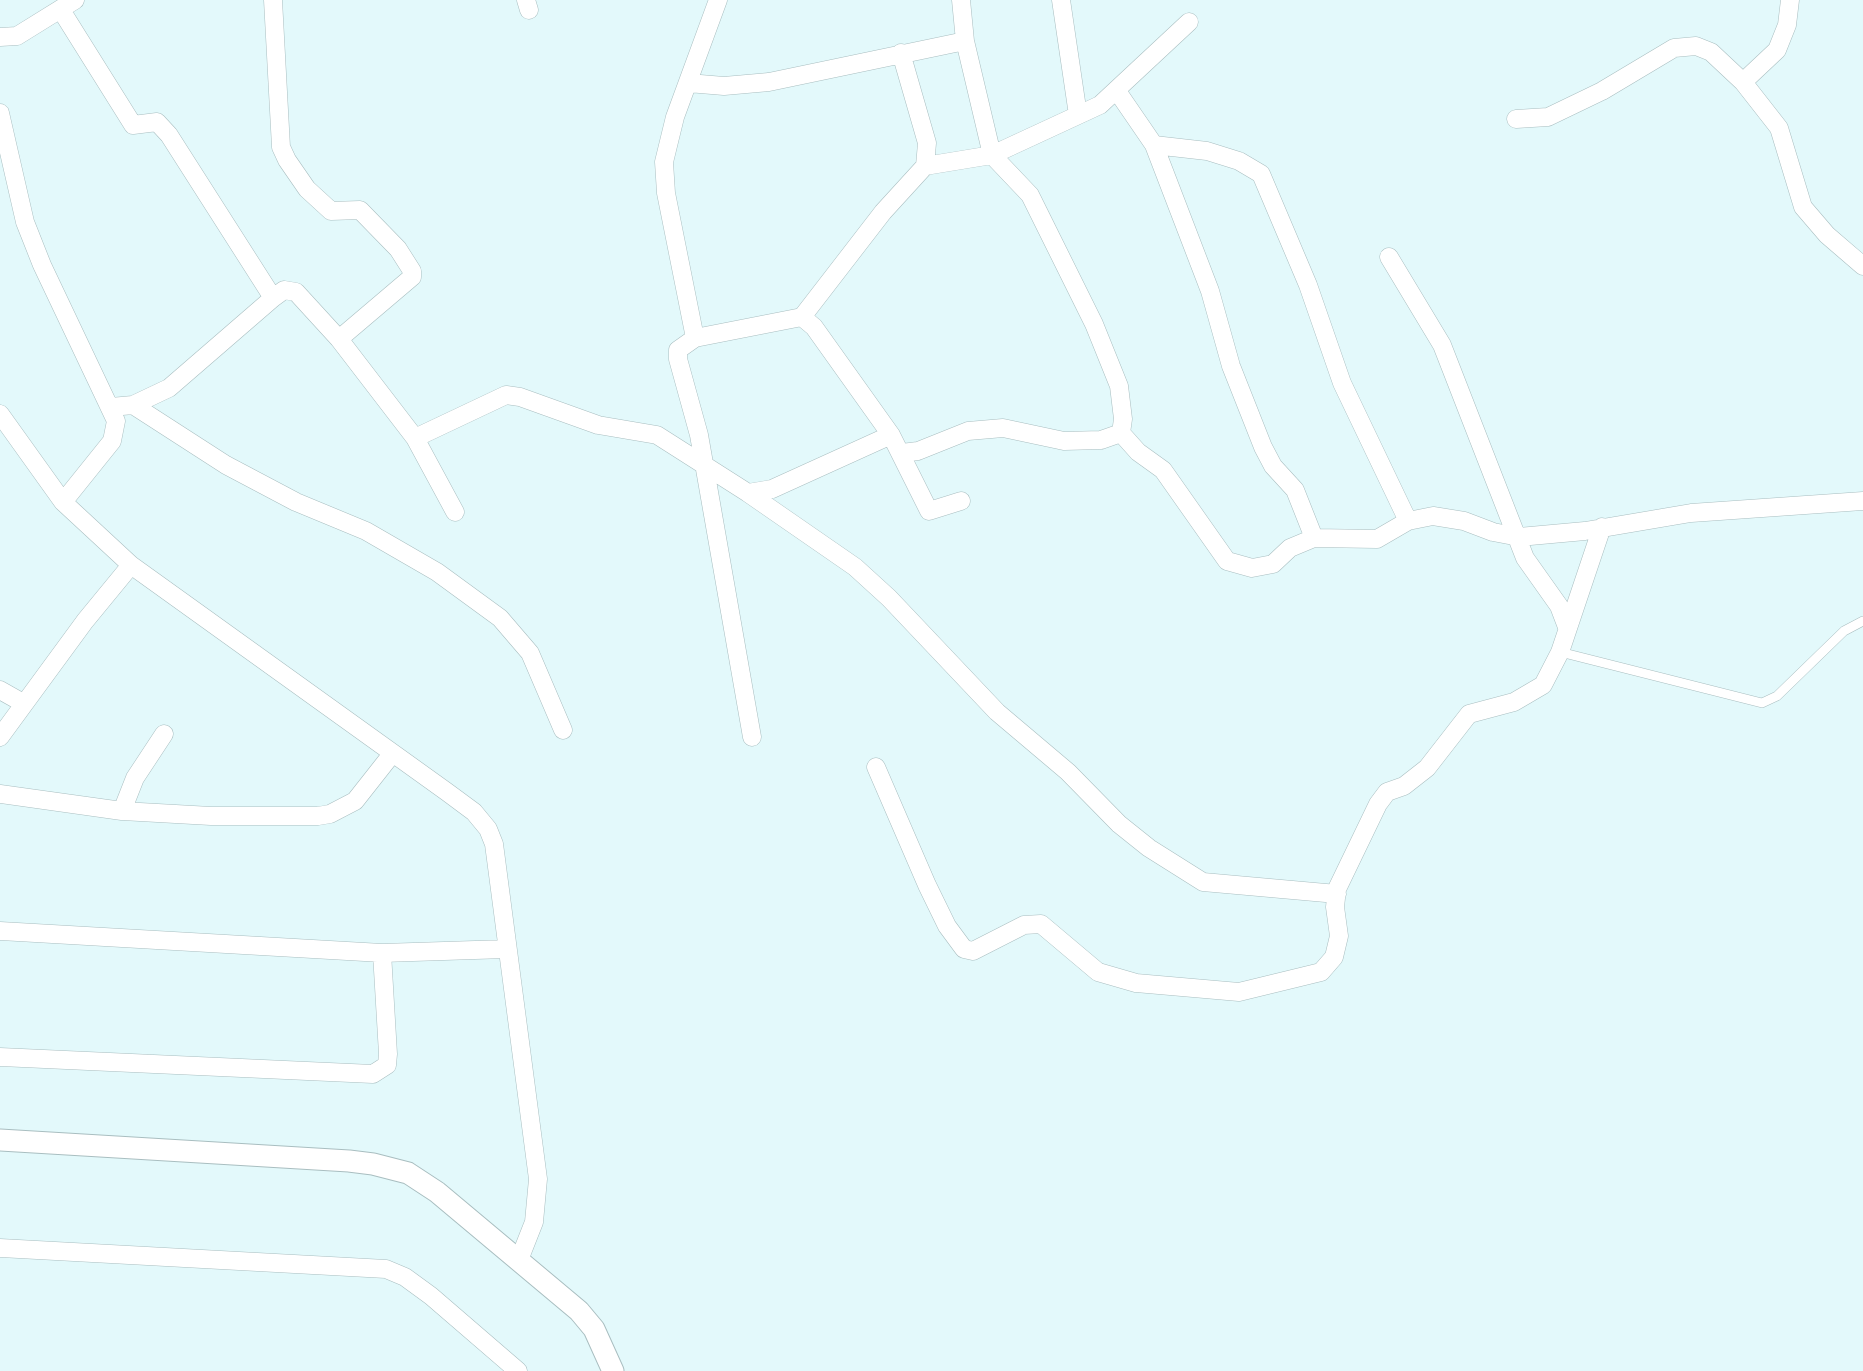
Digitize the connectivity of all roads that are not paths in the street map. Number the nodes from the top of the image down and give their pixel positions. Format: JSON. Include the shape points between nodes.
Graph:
{"nodes":[{"id":1,"x":273,"y":0,"type":"edge"},
{"id":2,"x":718,"y":0,"type":"edge"},
{"id":3,"x":961,"y":0,"type":"edge"},
{"id":4,"x":1060,"y":0,"type":"edge"},
{"id":5,"x":1790,"y":0,"type":"edge"},
{"id":6,"x":68,"y":5,"type":"edge"},
{"id":7,"x":1189,"y":22,"type":"dead end"},
{"id":8,"x":0,"y":37,"type":"edge"},
{"id":9,"x":965,"y":41,"type":"junction"},
{"id":10,"x":901,"y":53,"type":"junction"},
{"id":11,"x":1743,"y":82,"type":"junction"},
{"id":12,"x":688,"y":83,"type":"junction"},
{"id":13,"x":1117,"y":91,"type":"junction"},
{"id":14,"x":0,"y":113,"type":"edge"},
{"id":15,"x":1078,"y":116,"type":"junction"},
{"id":16,"x":1516,"y":119,"type":"dead end"},
{"id":17,"x":1154,"y":145,"type":"junction"},
{"id":18,"x":992,"y":155,"type":"junction"},
{"id":19,"x":925,"y":166,"type":"junction"},
{"id":20,"x":1389,"y":257,"type":"dead end"},
{"id":21,"x":1863,"y":266,"type":"edge"},
{"id":22,"x":274,"y":298,"type":"junction"},
{"id":23,"x":802,"y":317,"type":"junction"},
{"id":24,"x":340,"y":338,"type":"junction"},
{"id":25,"x":695,"y":338,"type":"junction"},
{"id":26,"x":133,"y":405,"type":"junction"},
{"id":27,"x":111,"y":407,"type":"junction"},
{"id":28,"x":0,"y":414,"type":"edge"},
{"id":29,"x":1121,"y":433,"type":"junction"},
{"id":30,"x":891,"y":435,"type":"junction"},
{"id":31,"x":415,"y":438,"type":"junction"},
{"id":32,"x":902,"y":453,"type":"junction"},
{"id":33,"x":705,"y":466,"type":"junction"},
{"id":34,"x":748,"y":493,"type":"junction"},
{"id":35,"x":961,"y":501,"type":"dead end"},
{"id":36,"x":1863,"y":501,"type":"edge"},
{"id":37,"x":63,"y":502,"type":"junction"},
{"id":38,"x":455,"y":512,"type":"dead end"},
{"id":39,"x":1408,"y":520,"type":"junction"},
{"id":40,"x":1602,"y":527,"type":"junction"},
{"id":41,"x":1519,"y":537,"type":"junction"},
{"id":42,"x":1314,"y":538,"type":"junction"},
{"id":43,"x":131,"y":565,"type":"junction"},
{"id":44,"x":1863,"y":621,"type":"edge"},
{"id":45,"x":1567,"y":627,"type":"junction"},
{"id":46,"x":1560,"y":652,"type":"junction"},
{"id":47,"x":0,"y":690,"type":"edge"},
{"id":48,"x":23,"y":703,"type":"junction"},
{"id":49,"x":564,"y":730,"type":"dead end"},
{"id":50,"x":164,"y":734,"type":"dead end"},
{"id":51,"x":0,"y":737,"type":"edge"},
{"id":52,"x":752,"y":737,"type":"dead end"},
{"id":53,"x":392,"y":754,"type":"junction"},
{"id":54,"x":876,"y":768,"type":"dead end"},
{"id":55,"x":0,"y":794,"type":"edge"},
{"id":56,"x":122,"y":811,"type":"junction"},
{"id":57,"x":1337,"y":894,"type":"junction"},
{"id":58,"x":0,"y":931,"type":"edge"},
{"id":59,"x":506,"y":949,"type":"junction"},
{"id":60,"x":382,"y":953,"type":"junction"},
{"id":61,"x":0,"y":1057,"type":"edge"},
{"id":62,"x":0,"y":1140,"type":"edge"},
{"id":63,"x":0,"y":1248,"type":"edge"},
{"id":64,"x":519,"y":1260,"type":"junction"},
{"id":65,"x":518,"y":1371,"type":"edge"},
{"id":66,"x":613,"y":1371,"type":"edge"}],
"edges":[{"from":1,"to":24,"type":"street","via":[[281,147],[287,160],[307,189],[331,211],[360,209],[408,260],[412,271],[412,277]]},
{"from":2,"to":12,"type":"street"},
{"from":3,"to":9,"type":"street"},
{"from":4,"to":15,"type":"street"},
{"from":5,"to":11,"type":"street","via":[[1777,50]]},
{"from":6,"to":8,"type":"street","via":[[18,36]]},
{"from":6,"to":22,"type":"street","via":[[133,125],[157,122],[169,135]]},
{"from":7,"to":13,"type":"street"},
{"from":9,"to":10,"type":"street"},
{"from":9,"to":18,"type":"street"},
{"from":10,"to":12,"type":"street","via":[[760,84]]},
{"from":10,"to":19,"type":"street","via":[[927,144]]},
{"from":11,"to":16,"type":"street","via":[[1711,52],[1696,46],[1674,48],[1548,117]]},
{"from":11,"to":21,"type":"street","via":[[1779,128],[1803,207]]},
{"from":12,"to":25,"type":"street","via":[[664,162]]},
{"from":13,"to":15,"type":"street"},
{"from":13,"to":17,"type":"street"},
{"from":14,"to":27,"type":"street","via":[[25,222],[85,360]]},
{"from":15,"to":18,"type":"street"},
{"from":17,"to":39,"type":"street","via":[[1207,151],[1261,174],[1308,285],[1342,383]]},
{"from":17,"to":42,"type":"street","via":[[1263,447],[1295,490]]},
{"from":18,"to":19,"type":"street"},
{"from":18,"to":29,"type":"street","via":[[1030,195],[1094,324],[1119,386],[1124,419]]},
{"from":19,"to":23,"type":"street","via":[[883,212]]},
{"from":20,"to":41,"type":"street","via":[[1443,345]]},
{"from":22,"to":24,"type":"street","via":[[284,290],[296,292]]},
{"from":22,"to":26,"type":"street","via":[[169,388]]},
{"from":23,"to":25,"type":"street"},
{"from":23,"to":30,"type":"street","via":[[814,327]]},
{"from":24,"to":31,"type":"street"},
{"from":25,"to":33,"type":"street","via":[[678,350],[678,359]]},
{"from":26,"to":27,"type":"street"},
{"from":26,"to":49,"type":"street","via":[[226,465],[296,502],[366,531],[437,572],[500,618],[530,653]]},
{"from":27,"to":37,"type":"street","via":[[116,421],[112,442]]},
{"from":28,"to":37,"type":"street"},
{"from":29,"to":32,"type":"street","via":[[1101,440],[1063,442],[1003,428],[968,431]]},
{"from":29,"to":42,"type":"street","via":[[1163,470],[1227,561],[1252,568],[1273,564],[1290,548]]},
{"from":30,"to":32,"type":"street"},
{"from":30,"to":34,"type":"street","via":[[772,489]]},
{"from":31,"to":33,"type":"street","via":[[506,396],[520,397],[598,425],[657,435]]},
{"from":31,"to":38,"type":"street"},
{"from":32,"to":35,"type":"street","via":[[929,510]]},
{"from":33,"to":34,"type":"street"},
{"from":33,"to":52,"type":"street"},
{"from":34,"to":57,"type":"street","via":[[855,567],[997,712],[1149,848],[1203,882]]},
{"from":36,"to":40,"type":"street","via":[[1691,513]]},
{"from":37,"to":43,"type":"street"},
{"from":39,"to":41,"type":"street","via":[[1454,519]]},
{"from":39,"to":42,"type":"street","via":[[1377,538]]},
{"from":40,"to":41,"type":"street"},
{"from":40,"to":45,"type":"street"},
{"from":41,"to":45,"type":"street","via":[[1525,558],[1559,606]]},
{"from":43,"to":48,"type":"street"},
{"from":43,"to":53,"type":"street"},
{"from":44,"to":46,"type":"lane","via":[[1844,631],[1777,696],[1762,703]]},
{"from":45,"to":46,"type":"street"},
{"from":46,"to":57,"type":"street","via":[[1543,685],[1514,702],[1469,714],[1415,779],[1387,792],[1360,839]]},
{"from":47,"to":48,"type":"street"},
{"from":48,"to":51,"type":"street"},
{"from":50,"to":56,"type":"street","via":[[135,778]]},
{"from":53,"to":56,"type":"street","via":[[355,801],[330,814],[271,817]]},
{"from":53,"to":59,"type":"street","via":[[474,813],[488,830],[494,844]]},
{"from":54,"to":57,"type":"street","via":[[947,926],[964,949],[973,951],[1024,925],[1041,925],[1098,972],[1117,979],[1239,992],[1321,972],[1334,957],[1339,936]]},
{"from":55,"to":56,"type":"street"},
{"from":58,"to":60,"type":"street"},
{"from":59,"to":60,"type":"street"},
{"from":59,"to":64,"type":"street","via":[[538,1179],[534,1222]]},
{"from":60,"to":61,"type":"street","via":[[388,1054],[387,1065],[373,1074]]},
{"from":62,"to":64,"type":"street","via":[[373,1164],[408,1173],[437,1192]]},
{"from":63,"to":65,"type":"street","via":[[386,1269],[432,1296]]},
{"from":64,"to":66,"type":"street","via":[[579,1311],[594,1329]]}]}
